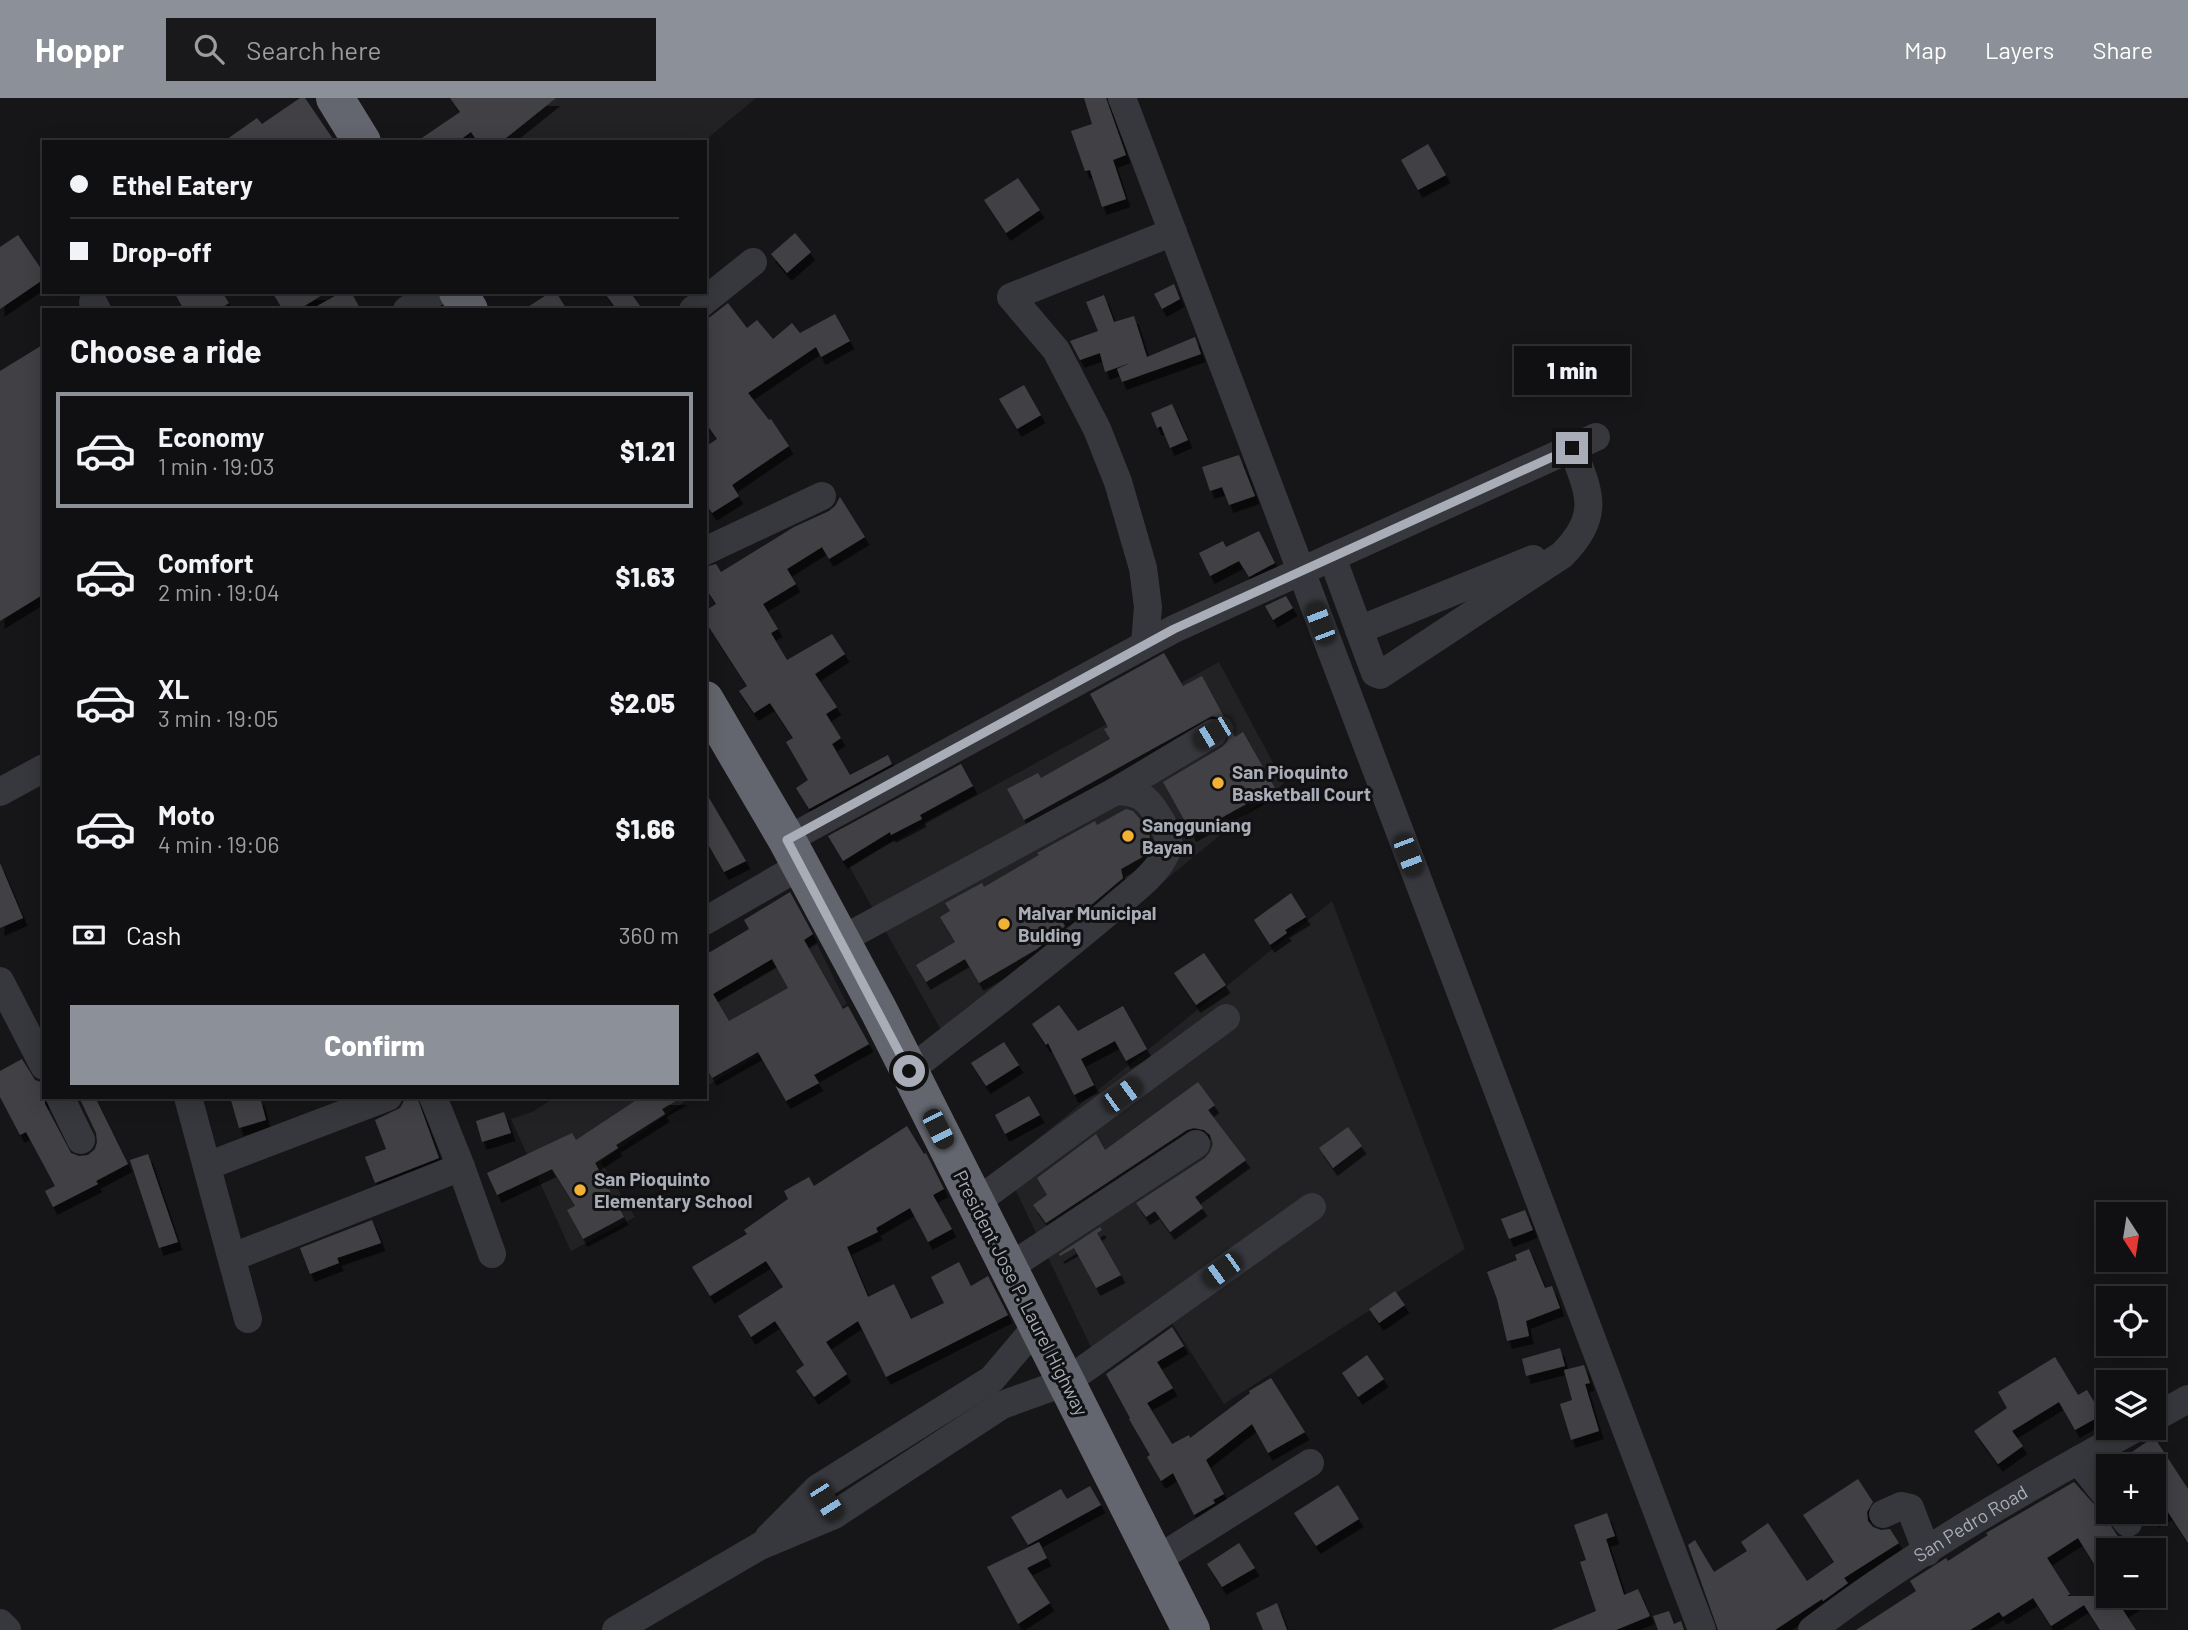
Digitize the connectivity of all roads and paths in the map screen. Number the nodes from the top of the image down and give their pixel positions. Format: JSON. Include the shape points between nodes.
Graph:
{"nodes":[{"id":1,"x":335,"y":98,"type":"edge"},
{"id":2,"x":1122,"y":98,"type":"edge"},
{"id":3,"x":361,"y":140,"type":"edge"},
{"id":4,"x":1173,"y":232,"type":"junction"},
{"id":5,"x":753,"y":262,"type":"dead end"},
{"id":6,"x":433,"y":294,"type":"edge"},
{"id":7,"x":410,"y":308,"type":"edge"},
{"id":8,"x":696,"y":308,"type":"edge"},
{"id":9,"x":822,"y":496,"type":"dead end"},
{"id":10,"x":1574,"y":543,"type":"junction"},
{"id":11,"x":707,"y":550,"type":"edge"},
{"id":12,"x":1332,"y":557,"type":"junction"},
{"id":13,"x":1301,"y":571,"type":"junction"},
{"id":14,"x":1359,"y":630,"type":"junction"},
{"id":15,"x":1145,"y":645,"type":"junction"},
{"id":16,"x":707,"y":703,"type":"edge"},
{"id":17,"x":1213,"y":733,"type":"dead end"},
{"id":18,"x":42,"y":769,"type":"edge"},
{"id":19,"x":1116,"y":791,"type":"junction"},
{"id":20,"x":0,"y":792,"type":"edge"},
{"id":21,"x":793,"y":853,"type":"junction"},
{"id":22,"x":707,"y":919,"type":"edge"},
{"id":23,"x":841,"y":940,"type":"junction"},
{"id":24,"x":0,"y":981,"type":"edge"},
{"id":25,"x":1226,"y":1018,"type":"dead end"},
{"id":26,"x":42,"y":1062,"type":"edge"},
{"id":27,"x":909,"y":1071,"type":"junction"},
{"id":28,"x":61,"y":1099,"type":"edge"},
{"id":29,"x":189,"y":1099,"type":"edge"},
{"id":30,"x":383,"y":1099,"type":"edge"},
{"id":31,"x":434,"y":1099,"type":"edge"},
{"id":32,"x":81,"y":1140,"type":"dead end"},
{"id":33,"x":1196,"y":1144,"type":"dead end"},
{"id":34,"x":207,"y":1166,"type":"junction"},
{"id":35,"x":461,"y":1167,"type":"junction"},
{"id":36,"x":975,"y":1203,"type":"junction"},
{"id":37,"x":1312,"y":1207,"type":"dead end"},
{"id":38,"x":492,"y":1254,"type":"dead end"},
{"id":39,"x":233,"y":1257,"type":"junction"},
{"id":40,"x":1008,"y":1268,"type":"junction"},
{"id":41,"x":248,"y":1319,"type":"dead end"},
{"id":42,"x":1037,"y":1326,"type":"junction"},
{"id":43,"x":1066,"y":1382,"type":"junction"},
{"id":44,"x":2188,"y":1399,"type":"edge"},
{"id":45,"x":2166,"y":1411,"type":"edge"},
{"id":46,"x":2114,"y":1440,"type":"edge"},
{"id":47,"x":2078,"y":1460,"type":"junction"},
{"id":48,"x":1310,"y":1463,"type":"dead end"},
{"id":49,"x":2096,"y":1483,"type":"edge"},
{"id":50,"x":818,"y":1488,"type":"junction"},
{"id":51,"x":1883,"y":1514,"type":"dead end"},
{"id":52,"x":834,"y":1515,"type":"junction"},
{"id":53,"x":760,"y":1546,"type":"junction"},
{"id":54,"x":1927,"y":1552,"type":"junction"},
{"id":55,"x":1156,"y":1560,"type":"junction"},
{"id":56,"x":0,"y":1623,"type":"edge"},
{"id":57,"x":1822,"y":1627,"type":"edge"},
{"id":58,"x":7,"y":1630,"type":"edge"},
{"id":59,"x":616,"y":1630,"type":"edge"},
{"id":60,"x":1191,"y":1630,"type":"edge"},
{"id":61,"x":1702,"y":1630,"type":"edge"}],
"edges":[{"from":1,"to":3,"type":"highway"},
{"from":2,"to":4,"type":"street"},
{"from":4,"to":13,"type":"street"},
{"from":4,"to":15,"type":"street","via":[[1011,297],[1056,350],[1097,429],[1118,482],[1143,568],[1149,607]]},
{"from":5,"to":8,"type":"street"},
{"from":6,"to":7,"type":"street"},
{"from":9,"to":11,"type":"street"},
{"from":10,"to":12,"type":"street","via":[[1590,505],[1584,442]]},
{"from":10,"to":14,"type":"street"},
{"from":10,"to":14,"type":"street","via":[[1380,675],[1375,673]]},
{"from":12,"to":13,"type":"street"},
{"from":12,"to":14,"type":"street"},
{"from":13,"to":15,"type":"street"},
{"from":13,"to":61,"type":"street"},
{"from":15,"to":21,"type":"street"},
{"from":16,"to":21,"type":"highway","name":"President Jose P. Laurel Highway"},
{"from":17,"to":19,"type":"street"},
{"from":18,"to":20,"type":"street"},
{"from":19,"to":23,"type":"street"},
{"from":19,"to":27,"type":"street","via":[[1135,792],[1160,818],[1169,844],[1160,863],[1087,930]]},
{"from":21,"to":22,"type":"street"},
{"from":21,"to":23,"type":"highway","name":"President Jose P. Laurel Highway"},
{"from":23,"to":27,"type":"highway","name":"President Jose P. Laurel Highway"},
{"from":24,"to":26,"type":"street"},
{"from":25,"to":36,"type":"street"},
{"from":27,"to":36,"type":"highway","name":"President Jose P. Laurel Highway"},
{"from":28,"to":32,"type":"street"},
{"from":29,"to":34,"type":"street"},
{"from":30,"to":34,"type":"street"},
{"from":31,"to":35,"type":"street"},
{"from":33,"to":40,"type":"street"},
{"from":34,"to":39,"type":"street"},
{"from":35,"to":38,"type":"street"},
{"from":35,"to":39,"type":"street"},
{"from":36,"to":40,"type":"highway","name":"President Jose P. Laurel Highway"},
{"from":37,"to":43,"type":"street"},
{"from":39,"to":41,"type":"street"},
{"from":40,"to":42,"type":"highway","name":"President Jose P. Laurel Highway"},
{"from":42,"to":43,"type":"highway","name":"President Jose P. Laurel Highway"},
{"from":42,"to":50,"type":"street","via":[[992,1378]]},
{"from":43,"to":52,"type":"street","via":[[1002,1405]]},
{"from":43,"to":55,"type":"highway","name":"President Jose P. Laurel Highway"},
{"from":44,"to":45,"type":"street"},
{"from":46,"to":47,"type":"street","name":"San Pedro Road"},
{"from":47,"to":49,"type":"street"},
{"from":47,"to":54,"type":"street","name":"San Pedro Road"},
{"from":48,"to":55,"type":"street"},
{"from":50,"to":52,"type":"street"},
{"from":50,"to":53,"type":"street"},
{"from":51,"to":54,"type":"street","via":[[1901,1506],[1910,1508]]},
{"from":52,"to":53,"type":"street"},
{"from":53,"to":59,"type":"street"},
{"from":54,"to":57,"type":"street","name":"San Pedro Road"},
{"from":55,"to":60,"type":"highway","name":"President Jose P. Laurel Highway"},
{"from":56,"to":58,"type":"street"}]}
